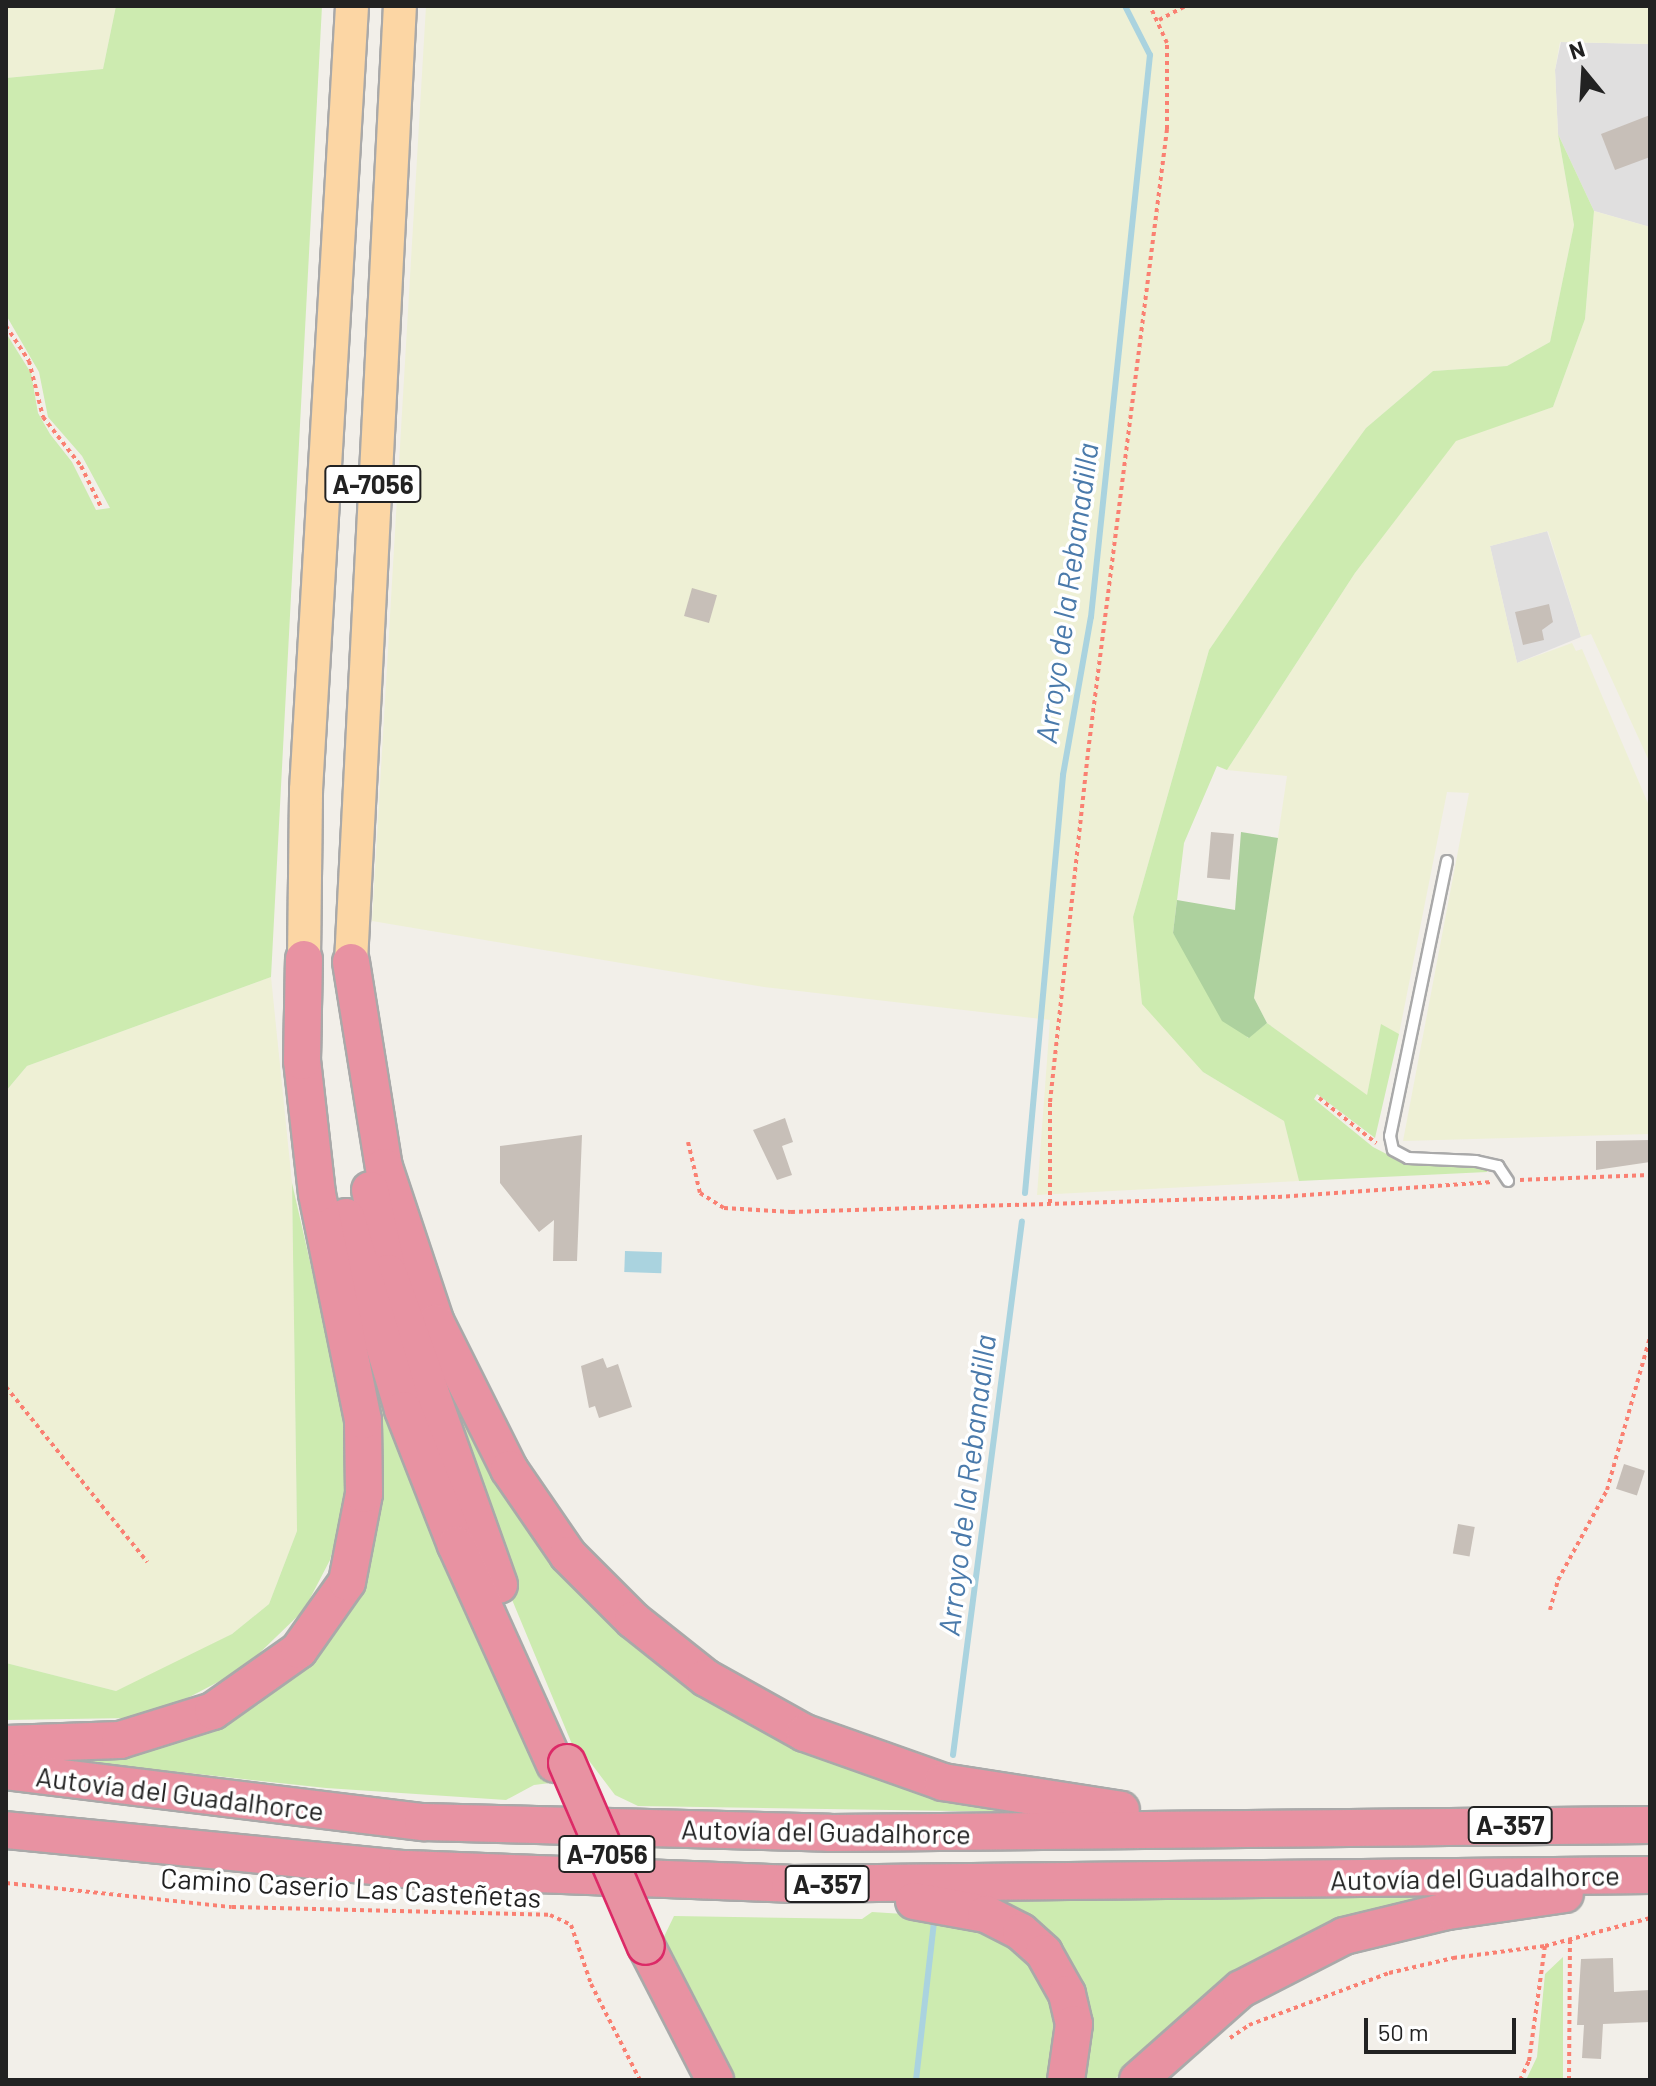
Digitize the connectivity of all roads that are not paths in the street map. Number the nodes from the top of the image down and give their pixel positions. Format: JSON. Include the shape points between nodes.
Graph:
{"nodes":[{"id":1,"x":352,"y":6,"type":"edge"},
{"id":2,"x":400,"y":6,"type":"edge"},
{"id":3,"x":1447,"y":861,"type":"dead end"},
{"id":4,"x":304,"y":959,"type":"junction"},
{"id":5,"x":351,"y":962,"type":"junction"},
{"id":6,"x":1508,"y":1181,"type":"road end"},
{"id":7,"x":6,"y":1744,"type":"edge"},
{"id":8,"x":561,"y":1764,"type":"junction"},
{"id":9,"x":6,"y":1771,"type":"edge"},
{"id":10,"x":1650,"y":1825,"type":"edge"},
{"id":11,"x":1370,"y":1826,"type":"junction"},
{"id":12,"x":6,"y":1830,"type":"edge"},
{"id":13,"x":1650,"y":1875,"type":"edge"},
{"id":14,"x":790,"y":1884,"type":"junction"},
{"id":15,"x":1650,"y":1890,"type":"edge"},
{"id":16,"x":640,"y":1946,"type":"junction"},
{"id":17,"x":698,"y":2080,"type":"edge"},
{"id":18,"x":715,"y":2080,"type":"edge"},
{"id":19,"x":1066,"y":2080,"type":"edge"},
{"id":20,"x":1138,"y":2080,"type":"edge"}],
"edges":[{"from":1,"to":4,"type":"main road","number":"A-7056","via":[[306,790]]},
{"from":2,"to":5,"type":"main road","number":"A-7056"},
{"from":3,"to":6,"type":"lane","via":[[1390,1136],[1393,1150],[1408,1158],[1498,1166]]},
{"from":4,"to":7,"type":"highway","via":[[302,1061],[317,1194],[363,1420],[364,1494],[347,1582],[299,1650],[213,1711],[120,1740]]},
{"from":4,"to":8,"type":"highway","via":[[339,1189],[362,1283],[403,1410],[456,1545]]},
{"from":5,"to":8,"type":"highway","via":[[350,1059],[367,1178],[388,1273]]},
{"from":5,"to":11,"type":"highway","via":[[384,1167],[436,1323],[509,1469],[568,1555],[633,1620],[706,1678],[805,1733],[943,1782],[1095,1809]]},
{"from":8,"to":16,"type":"highway"},
{"from":9,"to":11,"type":"highway","name":"Autovía del Guadalhorce","number":"A-357","via":[[423,1822],[830,1833]]},
{"from":10,"to":11,"type":"highway","name":"Autovía del Guadalhorce","number":"A-357"},
{"from":12,"to":14,"type":"highway","name":"Autovía del Guadalhorce","number":"A-357","via":[[407,1869]]},
{"from":13,"to":14,"type":"highway","name":"Autovía del Guadalhorce","number":"A-357"},
{"from":14,"to":19,"type":"highway","via":[[967,1908],[1021,1932],[1044,1953],[1067,1994],[1075,2043]]},
{"from":15,"to":20,"type":"highway","via":[[1566,1894],[1447,1911],[1344,1936],[1241,1989]]},
{"from":16,"to":17,"type":"highway","via":[[671,2033]]},
{"from":16,"to":18,"type":"highway"}]}
